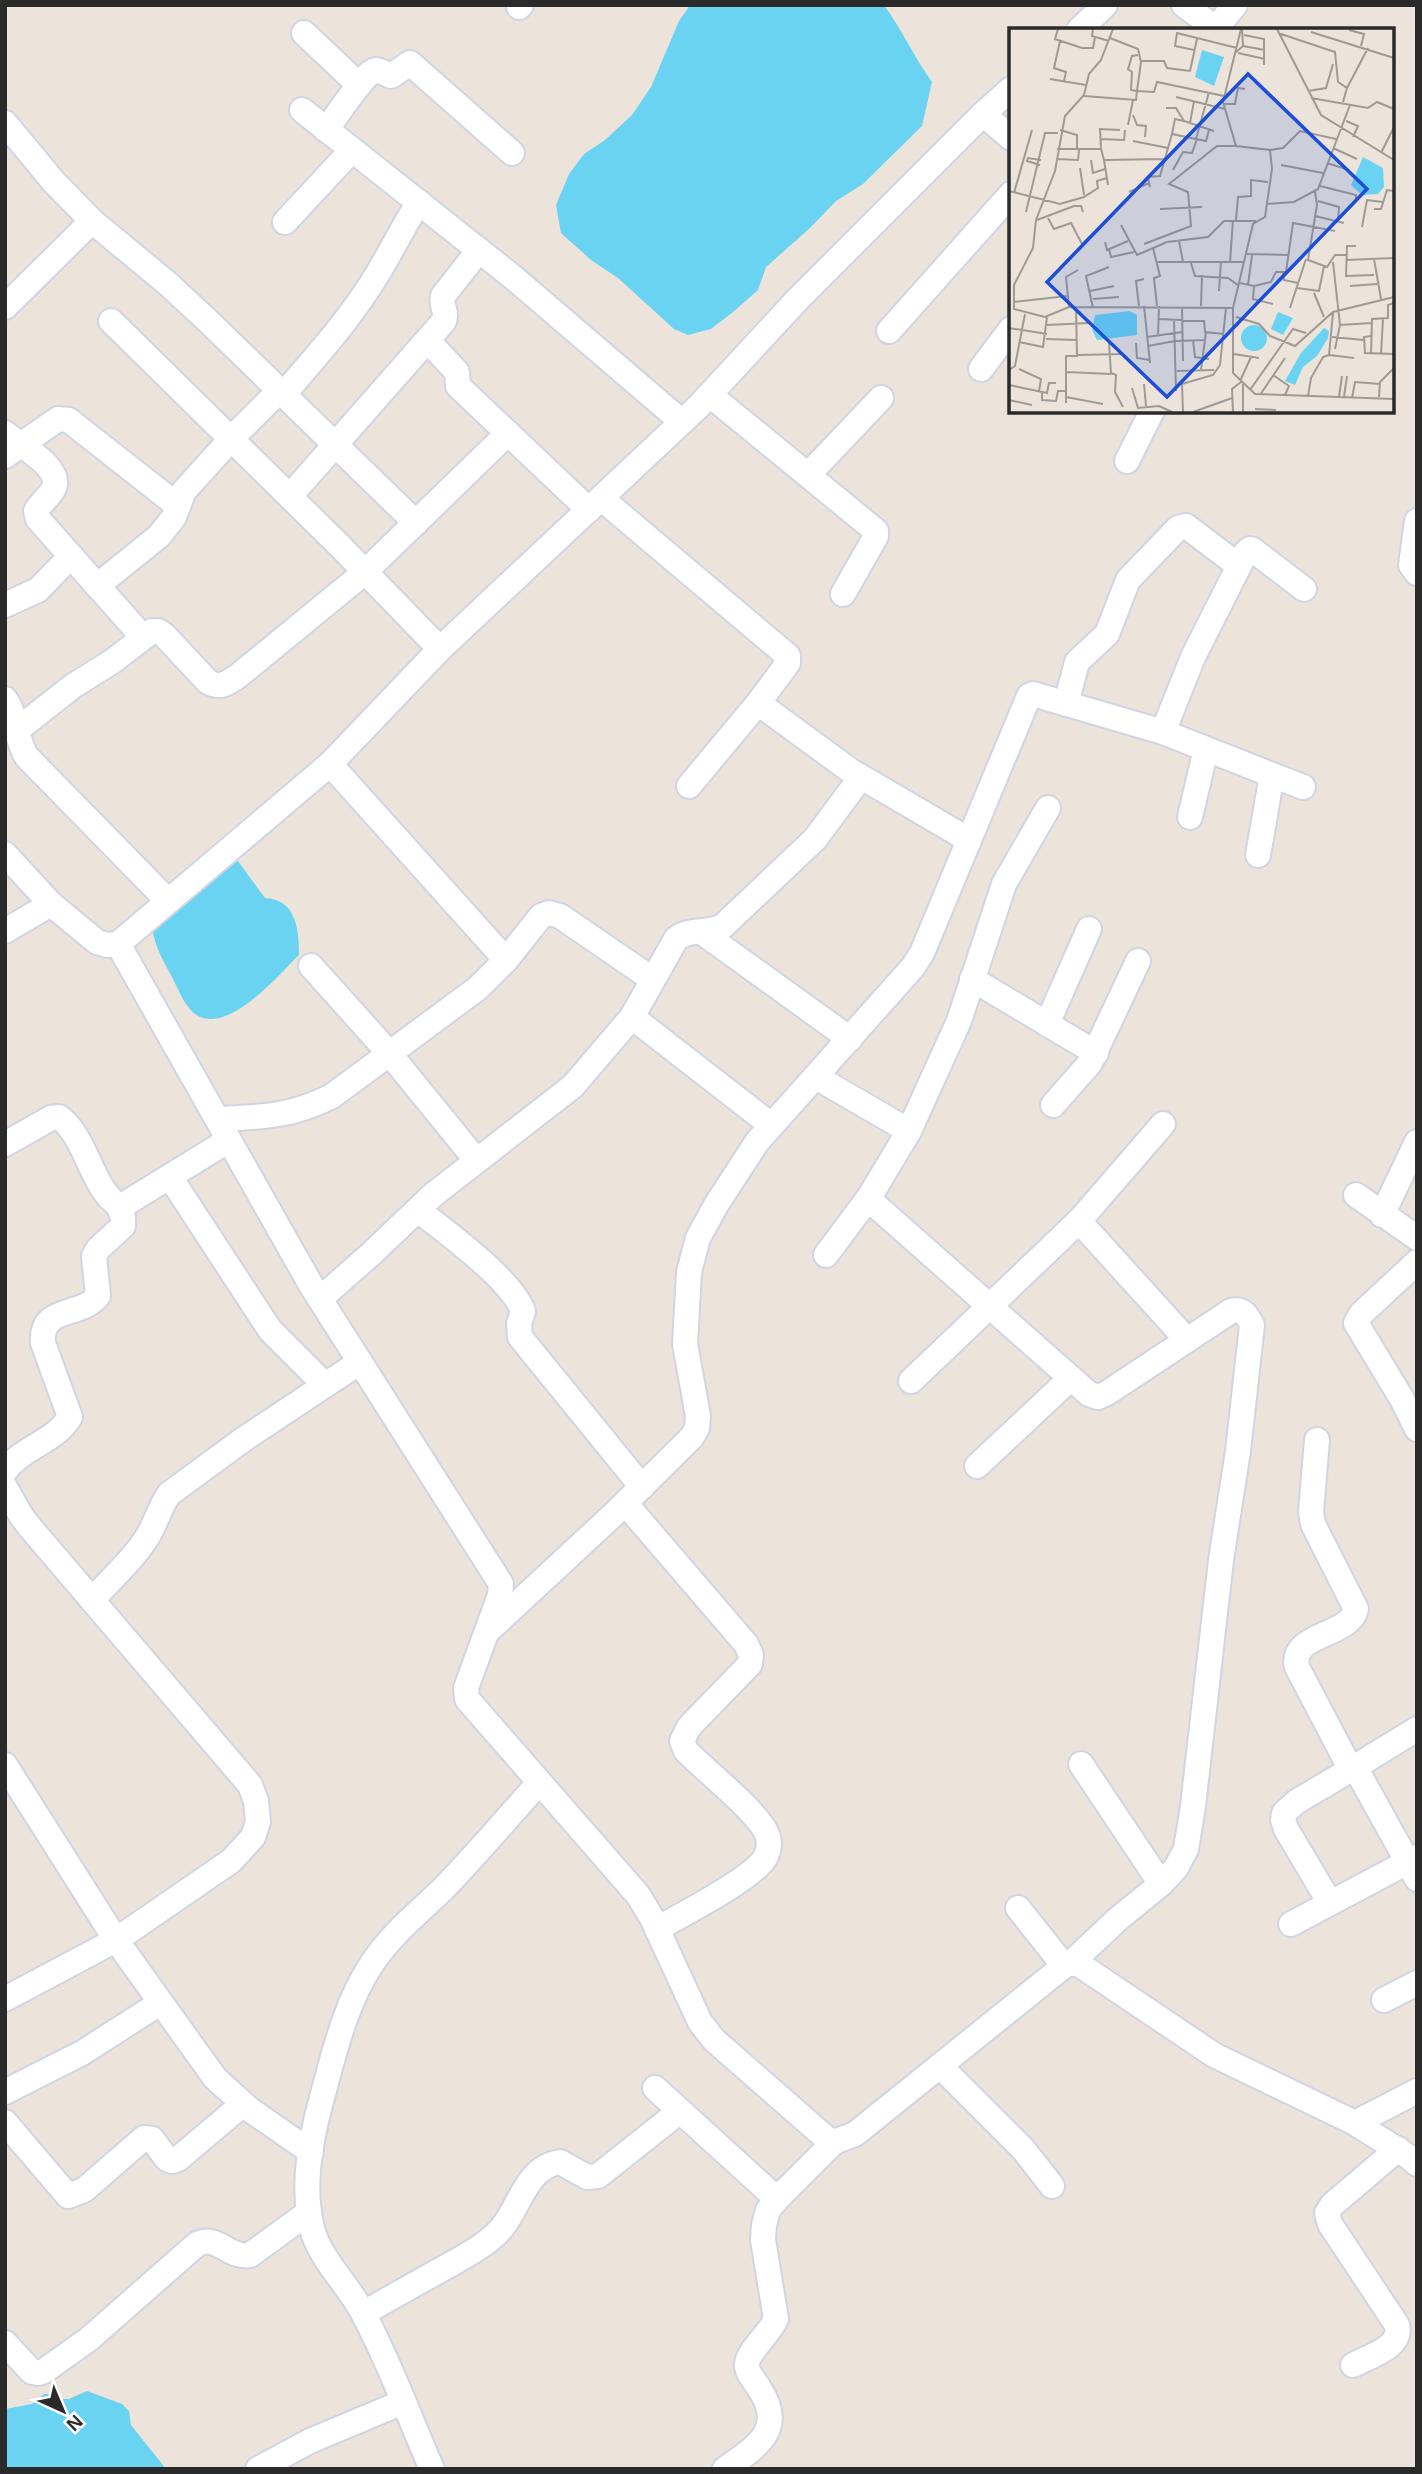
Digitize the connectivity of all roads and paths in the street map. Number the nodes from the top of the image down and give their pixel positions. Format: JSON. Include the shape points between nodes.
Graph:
{"nodes":[{"id":1,"x":1184,"y":5,"type":"edge"},
{"id":2,"x":1236,"y":5,"type":"edge"},
{"id":3,"x":1098,"y":7,"type":"edge"},
{"id":4,"x":1081,"y":28,"type":"edge"},
{"id":5,"x":1216,"y":28,"type":"edge"},
{"id":6,"x":1218,"y":28,"type":"edge"},
{"id":7,"x":304,"y":33,"type":"dead end"},
{"id":8,"x":359,"y":85,"type":"junction"},
{"id":9,"x":1009,"y":91,"type":"edge"},
{"id":10,"x":302,"y":110,"type":"dead end"},
{"id":11,"x":983,"y":114,"type":"junction"},
{"id":12,"x":5,"y":123,"type":"edge"},
{"id":13,"x":326,"y":130,"type":"junction"},
{"id":14,"x":1009,"y":136,"type":"edge"},
{"id":15,"x":352,"y":150,"type":"junction"},
{"id":16,"x":512,"y":153,"type":"dead end"},
{"id":17,"x":1009,"y":196,"type":"edge"},
{"id":18,"x":419,"y":202,"type":"junction"},
{"id":19,"x":92,"y":221,"type":"junction"},
{"id":20,"x":285,"y":222,"type":"dead end"},
{"id":21,"x":479,"y":250,"type":"junction"},
{"id":22,"x":5,"y":307,"type":"edge"},
{"id":23,"x":111,"y":321,"type":"dead end"},
{"id":24,"x":889,"y":331,"type":"dead end"},
{"id":25,"x":1009,"y":331,"type":"edge"},
{"id":26,"x":428,"y":341,"type":"junction"},
{"id":27,"x":981,"y":369,"type":"dead end"},
{"id":28,"x":282,"y":392,"type":"junction"},
{"id":29,"x":710,"y":394,"type":"junction"},
{"id":30,"x":881,"y":398,"type":"dead end"},
{"id":31,"x":1151,"y":413,"type":"edge"},
{"id":32,"x":682,"y":422,"type":"junction"},
{"id":33,"x":509,"y":433,"type":"junction"},
{"id":34,"x":231,"y":439,"type":"junction"},
{"id":35,"x":10,"y":444,"type":"edge"},
{"id":36,"x":336,"y":444,"type":"junction"},
{"id":37,"x":1127,"y":461,"type":"dead end"},
{"id":38,"x":808,"y":475,"type":"junction"},
{"id":39,"x":290,"y":496,"type":"junction"},
{"id":40,"x":596,"y":504,"type":"junction"},
{"id":41,"x":178,"y":506,"type":"junction"},
{"id":42,"x":1417,"y":521,"type":"edge"},
{"id":43,"x":416,"y":523,"type":"junction"},
{"id":44,"x":71,"y":556,"type":"junction"},
{"id":45,"x":1239,"y":566,"type":"junction"},
{"id":46,"x":365,"y":572,"type":"junction"},
{"id":47,"x":1417,"y":573,"type":"edge"},
{"id":48,"x":97,"y":586,"type":"junction"},
{"id":49,"x":1304,"y":589,"type":"dead end"},
{"id":50,"x":843,"y":594,"type":"dead end"},
{"id":51,"x":5,"y":604,"type":"edge"},
{"id":52,"x":142,"y":636,"type":"junction"},
{"id":53,"x":440,"y":649,"type":"junction"},
{"id":54,"x":5,"y":699,"type":"edge"},
{"id":55,"x":759,"y":702,"type":"junction"},
{"id":56,"x":1066,"y":704,"type":"junction"},
{"id":57,"x":17,"y":730,"type":"junction"},
{"id":58,"x":1163,"y":732,"type":"junction"},
{"id":59,"x":1206,"y":749,"type":"junction"},
{"id":60,"x":330,"y":764,"type":"junction"},
{"id":61,"x":1272,"y":775,"type":"junction"},
{"id":62,"x":862,"y":777,"type":"junction"},
{"id":63,"x":689,"y":786,"type":"dead end"},
{"id":64,"x":1303,"y":787,"type":"dead end"},
{"id":65,"x":1048,"y":808,"type":"dead end"},
{"id":66,"x":1190,"y":817,"type":"dead end"},
{"id":67,"x":969,"y":840,"type":"junction"},
{"id":68,"x":5,"y":855,"type":"edge"},
{"id":69,"x":1258,"y":855,"type":"dead end"},
{"id":70,"x":168,"y":901,"type":"junction"},
{"id":71,"x":51,"y":904,"type":"junction"},
{"id":72,"x":1089,"y":929,"type":"dead end"},
{"id":73,"x":5,"y":931,"type":"edge"},
{"id":74,"x":703,"y":933,"type":"junction"},
{"id":75,"x":118,"y":944,"type":"junction"},
{"id":76,"x":506,"y":960,"type":"junction"},
{"id":77,"x":1138,"y":961,"type":"dead end"},
{"id":78,"x":311,"y":966,"type":"dead end"},
{"id":79,"x":652,"y":979,"type":"junction"},
{"id":80,"x":972,"y":979,"type":"junction"},
{"id":81,"x":632,"y":1017,"type":"junction"},
{"id":82,"x":1047,"y":1024,"type":"junction"},
{"id":83,"x":850,"y":1039,"type":"junction"},
{"id":84,"x":389,"y":1053,"type":"junction"},
{"id":85,"x":1096,"y":1053,"type":"junction"},
{"id":86,"x":816,"y":1077,"type":"junction"},
{"id":87,"x":1053,"y":1105,"type":"dead end"},
{"id":88,"x":1163,"y":1124,"type":"dead end"},
{"id":89,"x":771,"y":1125,"type":"junction"},
{"id":90,"x":223,"y":1129,"type":"junction"},
{"id":91,"x":909,"y":1131,"type":"junction"},
{"id":92,"x":1417,"y":1142,"type":"edge"},
{"id":93,"x":5,"y":1144,"type":"edge"},
{"id":94,"x":476,"y":1160,"type":"junction"},
{"id":95,"x":170,"y":1177,"type":"junction"},
{"id":96,"x":1356,"y":1195,"type":"dead end"},
{"id":97,"x":870,"y":1196,"type":"junction"},
{"id":98,"x":118,"y":1205,"type":"junction"},
{"id":99,"x":418,"y":1210,"type":"junction"},
{"id":100,"x":1382,"y":1215,"type":"junction"},
{"id":101,"x":1079,"y":1221,"type":"junction"},
{"id":102,"x":1417,"y":1238,"type":"edge"},
{"id":103,"x":826,"y":1255,"type":"dead end"},
{"id":104,"x":1417,"y":1262,"type":"edge"},
{"id":105,"x":320,"y":1299,"type":"junction"},
{"id":106,"x":990,"y":1307,"type":"junction"},
{"id":107,"x":1187,"y":1340,"type":"junction"},
{"id":108,"x":360,"y":1362,"type":"junction"},
{"id":109,"x":1071,"y":1378,"type":"junction"},
{"id":110,"x":911,"y":1381,"type":"dead end"},
{"id":111,"x":325,"y":1385,"type":"junction"},
{"id":112,"x":1417,"y":1429,"type":"edge"},
{"id":113,"x":1317,"y":1440,"type":"dead end"},
{"id":114,"x":9,"y":1459,"type":"edge"},
{"id":115,"x":977,"y":1466,"type":"dead end"},
{"id":116,"x":5,"y":1487,"type":"edge"},
{"id":117,"x":634,"y":1495,"type":"junction"},
{"id":118,"x":92,"y":1600,"type":"junction"},
{"id":119,"x":486,"y":1633,"type":"junction"},
{"id":120,"x":1417,"y":1729,"type":"edge"},
{"id":121,"x":1081,"y":1764,"type":"dead end"},
{"id":122,"x":5,"y":1765,"type":"edge"},
{"id":123,"x":1353,"y":1768,"type":"junction"},
{"id":124,"x":539,"y":1783,"type":"junction"},
{"id":125,"x":1413,"y":1866,"type":"edge"},
{"id":126,"x":1161,"y":1884,"type":"junction"},
{"id":127,"x":1330,"y":1903,"type":"junction"},
{"id":128,"x":1018,"y":1908,"type":"dead end"},
{"id":129,"x":1291,"y":1924,"type":"dead end"},
{"id":130,"x":656,"y":1929,"type":"junction"},
{"id":131,"x":116,"y":1940,"type":"junction"},
{"id":132,"x":1067,"y":1964,"type":"junction"},
{"id":133,"x":1417,"y":1983,"type":"edge"},
{"id":134,"x":5,"y":1999,"type":"edge"},
{"id":135,"x":1384,"y":2000,"type":"dead end"},
{"id":136,"x":160,"y":2003,"type":"junction"},
{"id":137,"x":940,"y":2066,"type":"junction"},
{"id":138,"x":654,"y":2088,"type":"dead end"},
{"id":139,"x":1417,"y":2091,"type":"edge"},
{"id":140,"x":5,"y":2092,"type":"edge"},
{"id":141,"x":243,"y":2104,"type":"junction"},
{"id":142,"x":680,"y":2111,"type":"junction"},
{"id":143,"x":5,"y":2122,"type":"edge"},
{"id":144,"x":1355,"y":2123,"type":"junction"},
{"id":145,"x":834,"y":2142,"type":"junction"},
{"id":146,"x":311,"y":2152,"type":"junction"},
{"id":147,"x":1407,"y":2157,"type":"edge"},
{"id":148,"x":1052,"y":2186,"type":"dead end"},
{"id":149,"x":777,"y":2199,"type":"junction"},
{"id":150,"x":309,"y":2212,"type":"junction"},
{"id":151,"x":364,"y":2313,"type":"junction"},
{"id":152,"x":5,"y":2343,"type":"edge"},
{"id":153,"x":1353,"y":2365,"type":"dead end"},
{"id":154,"x":403,"y":2402,"type":"junction"},
{"id":155,"x":301,"y":2458,"type":"edge"},
{"id":156,"x":258,"y":2469,"type":"edge"},
{"id":157,"x":432,"y":2469,"type":"edge"},
{"id":158,"x":725,"y":2469,"type":"edge"}],
"edges":[{"from":1,"to":5,"type":"street"},
{"from":2,"to":6,"type":"street"},
{"from":3,"to":4,"type":"street"},
{"from":7,"to":8,"type":"street"},
{"from":8,"to":13,"type":"street"},
{"from":8,"to":16,"type":"street","via":[[375,69],[391,76],[413,64]]},
{"from":9,"to":11,"type":"street"},
{"from":10,"to":13,"type":"street"},
{"from":11,"to":14,"type":"street"},
{"from":11,"to":29,"type":"street"},
{"from":12,"to":19,"type":"street"},
{"from":13,"to":15,"type":"street"},
{"from":15,"to":18,"type":"street"},
{"from":15,"to":20,"type":"street"},
{"from":17,"to":24,"type":"street"},
{"from":18,"to":21,"type":"street"},
{"from":18,"to":28,"type":"street","via":[[344,322]]},
{"from":19,"to":22,"type":"street"},
{"from":19,"to":28,"type":"street"},
{"from":21,"to":26,"type":"street","via":[[443,296],[446,316]]},
{"from":21,"to":32,"type":"street"},
{"from":23,"to":34,"type":"street"},
{"from":25,"to":27,"type":"street"},
{"from":26,"to":33,"type":"street","via":[[457,372],[458,386]]},
{"from":26,"to":36,"type":"street"},
{"from":28,"to":34,"type":"street"},
{"from":28,"to":36,"type":"street"},
{"from":29,"to":32,"type":"street"},
{"from":29,"to":38,"type":"street"},
{"from":30,"to":38,"type":"street"},
{"from":31,"to":37,"type":"street"},
{"from":32,"to":40,"type":"street"},
{"from":33,"to":40,"type":"street"},
{"from":33,"to":43,"type":"street"},
{"from":34,"to":39,"type":"street"},
{"from":34,"to":41,"type":"street","via":[[184,491]]},
{"from":35,"to":41,"type":"street","via":[[58,419],[69,421]]},
{"from":35,"to":44,"type":"street","via":[[35,454],[53,475],[55,484],[35,513]]},
{"from":36,"to":39,"type":"street"},
{"from":36,"to":43,"type":"street"},
{"from":38,"to":50,"type":"street","via":[[876,531]]},
{"from":39,"to":46,"type":"street"},
{"from":40,"to":53,"type":"street"},
{"from":40,"to":55,"type":"street","via":[[788,656],[788,663]]},
{"from":41,"to":48,"type":"street","via":[[159,536]]},
{"from":42,"to":47,"type":"street","via":[[1411,565]]},
{"from":43,"to":46,"type":"street"},
{"from":44,"to":48,"type":"street"},
{"from":44,"to":51,"type":"street","via":[[38,590]]},
{"from":45,"to":49,"type":"street","via":[[1246,552],[1253,550]]},
{"from":45,"to":56,"type":"street","via":[[1186,526],[1178,528],[1128,580],[1107,634],[1077,662]]},
{"from":45,"to":58,"type":"street","via":[[1193,657]]},
{"from":46,"to":52,"type":"street","via":[[222,686],[208,682],[158,631]]},
{"from":46,"to":53,"type":"street"},
{"from":48,"to":52,"type":"street"},
{"from":52,"to":57,"type":"street"},
{"from":53,"to":60,"type":"street"},
{"from":54,"to":57,"type":"street"},
{"from":55,"to":62,"type":"street"},
{"from":55,"to":63,"type":"street"},
{"from":56,"to":58,"type":"street"},
{"from":56,"to":67,"type":"street","via":[[1029,696]]},
{"from":57,"to":70,"type":"street","via":[[27,757]]},
{"from":58,"to":59,"type":"street"},
{"from":59,"to":61,"type":"street"},
{"from":59,"to":66,"type":"street"},
{"from":60,"to":70,"type":"street"},
{"from":60,"to":76,"type":"street"},
{"from":61,"to":64,"type":"street"},
{"from":61,"to":69,"type":"street"},
{"from":62,"to":67,"type":"street"},
{"from":62,"to":74,"type":"street","via":[[806,848],[723,926]]},
{"from":65,"to":80,"type":"street","via":[[1004,884]]},
{"from":67,"to":83,"type":"street","via":[[922,953]]},
{"from":68,"to":71,"type":"street"},
{"from":70,"to":75,"type":"street"},
{"from":71,"to":73,"type":"street"},
{"from":71,"to":75,"type":"street","via":[[97,942]]},
{"from":72,"to":82,"type":"street"},
{"from":74,"to":79,"type":"street","via":[[676,939]]},
{"from":74,"to":83,"type":"street"},
{"from":75,"to":90,"type":"street"},
{"from":76,"to":79,"type":"street","via":[[541,916],[549,913]]},
{"from":76,"to":84,"type":"street","via":[[478,988]]},
{"from":77,"to":85,"type":"street"},
{"from":78,"to":84,"type":"street"},
{"from":79,"to":81,"type":"street"},
{"from":80,"to":82,"type":"street"},
{"from":80,"to":91,"type":"street","via":[[959,1021]]},
{"from":81,"to":89,"type":"street"},
{"from":81,"to":94,"type":"street","via":[[573,1086]]},
{"from":82,"to":85,"type":"street"},
{"from":83,"to":86,"type":"street"},
{"from":84,"to":90,"type":"street","via":[[315,1105]]},
{"from":84,"to":94,"type":"street"},
{"from":85,"to":87,"type":"street"},
{"from":86,"to":89,"type":"street"},
{"from":86,"to":91,"type":"street"},
{"from":88,"to":101,"type":"street"},
{"from":89,"to":117,"type":"street","via":[[716,1205],[698,1238],[689,1272],[685,1344],[697,1427],[680,1451]]},
{"from":90,"to":95,"type":"street"},
{"from":90,"to":105,"type":"street"},
{"from":91,"to":97,"type":"street"},
{"from":92,"to":100,"type":"street"},
{"from":93,"to":98,"type":"street","via":[[59,1117]]},
{"from":94,"to":99,"type":"street"},
{"from":95,"to":98,"type":"street"},
{"from":95,"to":111,"type":"street","via":[[270,1330]]},
{"from":96,"to":100,"type":"street"},
{"from":97,"to":103,"type":"street"},
{"from":97,"to":106,"type":"street"},
{"from":98,"to":114,"type":"street","via":[[122,1226],[94,1256],[98,1296],[54,1317],[42,1332],[70,1417],[58,1432]]},
{"from":99,"to":105,"type":"street"},
{"from":99,"to":117,"type":"street","via":[[480,1260],[515,1296],[523,1311],[520,1337]]},
{"from":100,"to":102,"type":"street"},
{"from":101,"to":106,"type":"street"},
{"from":101,"to":107,"type":"street"},
{"from":104,"to":112,"type":"street","via":[[1356,1323]]},
{"from":105,"to":108,"type":"street"},
{"from":106,"to":109,"type":"street"},
{"from":106,"to":110,"type":"street"},
{"from":107,"to":109,"type":"street","via":[[1098,1397]]},
{"from":107,"to":126,"type":"street","via":[[1237,1310],[1252,1325],[1193,1806],[1186,1849]]},
{"from":108,"to":111,"type":"street"},
{"from":108,"to":119,"type":"street","via":[[501,1584]]},
{"from":109,"to":115,"type":"street"},
{"from":111,"to":118,"type":"street","via":[[169,1494],[141,1546]]},
{"from":113,"to":123,"type":"street","via":[[1313,1524],[1356,1609],[1351,1620],[1300,1648],[1295,1659]]},
{"from":116,"to":118,"type":"street","via":[[20,1514]]},
{"from":117,"to":119,"type":"street"},
{"from":117,"to":130,"type":"street","via":[[751,1656],[750,1664],[681,1741],[757,1820],[769,1840],[764,1859],[752,1870]]},
{"from":118,"to":131,"type":"street","via":[[250,1785],[258,1822],[253,1837],[231,1861]]},
{"from":119,"to":124,"type":"street","via":[[466,1688],[467,1699]]},
{"from":120,"to":123,"type":"street"},
{"from":121,"to":126,"type":"street"},
{"from":122,"to":131,"type":"street"},
{"from":123,"to":125,"type":"street"},
{"from":123,"to":127,"type":"street","via":[[1284,1814],[1286,1829]]},
{"from":124,"to":130,"type":"street","via":[[638,1895]]},
{"from":124,"to":146,"type":"street","via":[[398,1930],[372,1964],[335,2049]]},
{"from":125,"to":127,"type":"street"},
{"from":126,"to":132,"type":"street"},
{"from":127,"to":129,"type":"street"},
{"from":128,"to":132,"type":"street"},
{"from":130,"to":145,"type":"street","via":[[707,2033]]},
{"from":131,"to":134,"type":"street"},
{"from":131,"to":136,"type":"street"},
{"from":132,"to":137,"type":"street"},
{"from":132,"to":144,"type":"street","via":[[1080,1965],[1214,2055]]},
{"from":133,"to":135,"type":"street"},
{"from":136,"to":140,"type":"street","via":[[82,2053]]},
{"from":136,"to":141,"type":"street","via":[[215,2078]]},
{"from":137,"to":145,"type":"street","via":[[855,2134]]},
{"from":137,"to":148,"type":"street","via":[[1023,2149]]},
{"from":138,"to":142,"type":"street"},
{"from":139,"to":144,"type":"street"},
{"from":141,"to":143,"type":"street","via":[[178,2159],[167,2159],[152,2139],[145,2138],[84,2190],[68,2196]]},
{"from":141,"to":146,"type":"street"},
{"from":142,"to":149,"type":"street"},
{"from":142,"to":151,"type":"street","via":[[598,2176],[587,2177],[560,2162],[548,2167],[525,2187],[502,2228],[491,2238]]},
{"from":144,"to":147,"type":"street"},
{"from":145,"to":149,"type":"street"},
{"from":146,"to":150,"type":"street","via":[[306,2189]]},
{"from":147,"to":153,"type":"street","via":[[1332,2205],[1327,2213],[1399,2333],[1397,2340]]},
{"from":149,"to":158,"type":"street","via":[[768,2210],[763,2240],[776,2319],[746,2362],[771,2412],[770,2426],[751,2451]]},
{"from":150,"to":151,"type":"street","via":[[314,2235]]},
{"from":150,"to":152,"type":"street","via":[[250,2256],[231,2253],[214,2241],[197,2244],[89,2339],[38,2374]]},
{"from":151,"to":154,"type":"street"},
{"from":154,"to":155,"type":"street"},
{"from":154,"to":157,"type":"street"},
{"from":155,"to":156,"type":"street"}]}
